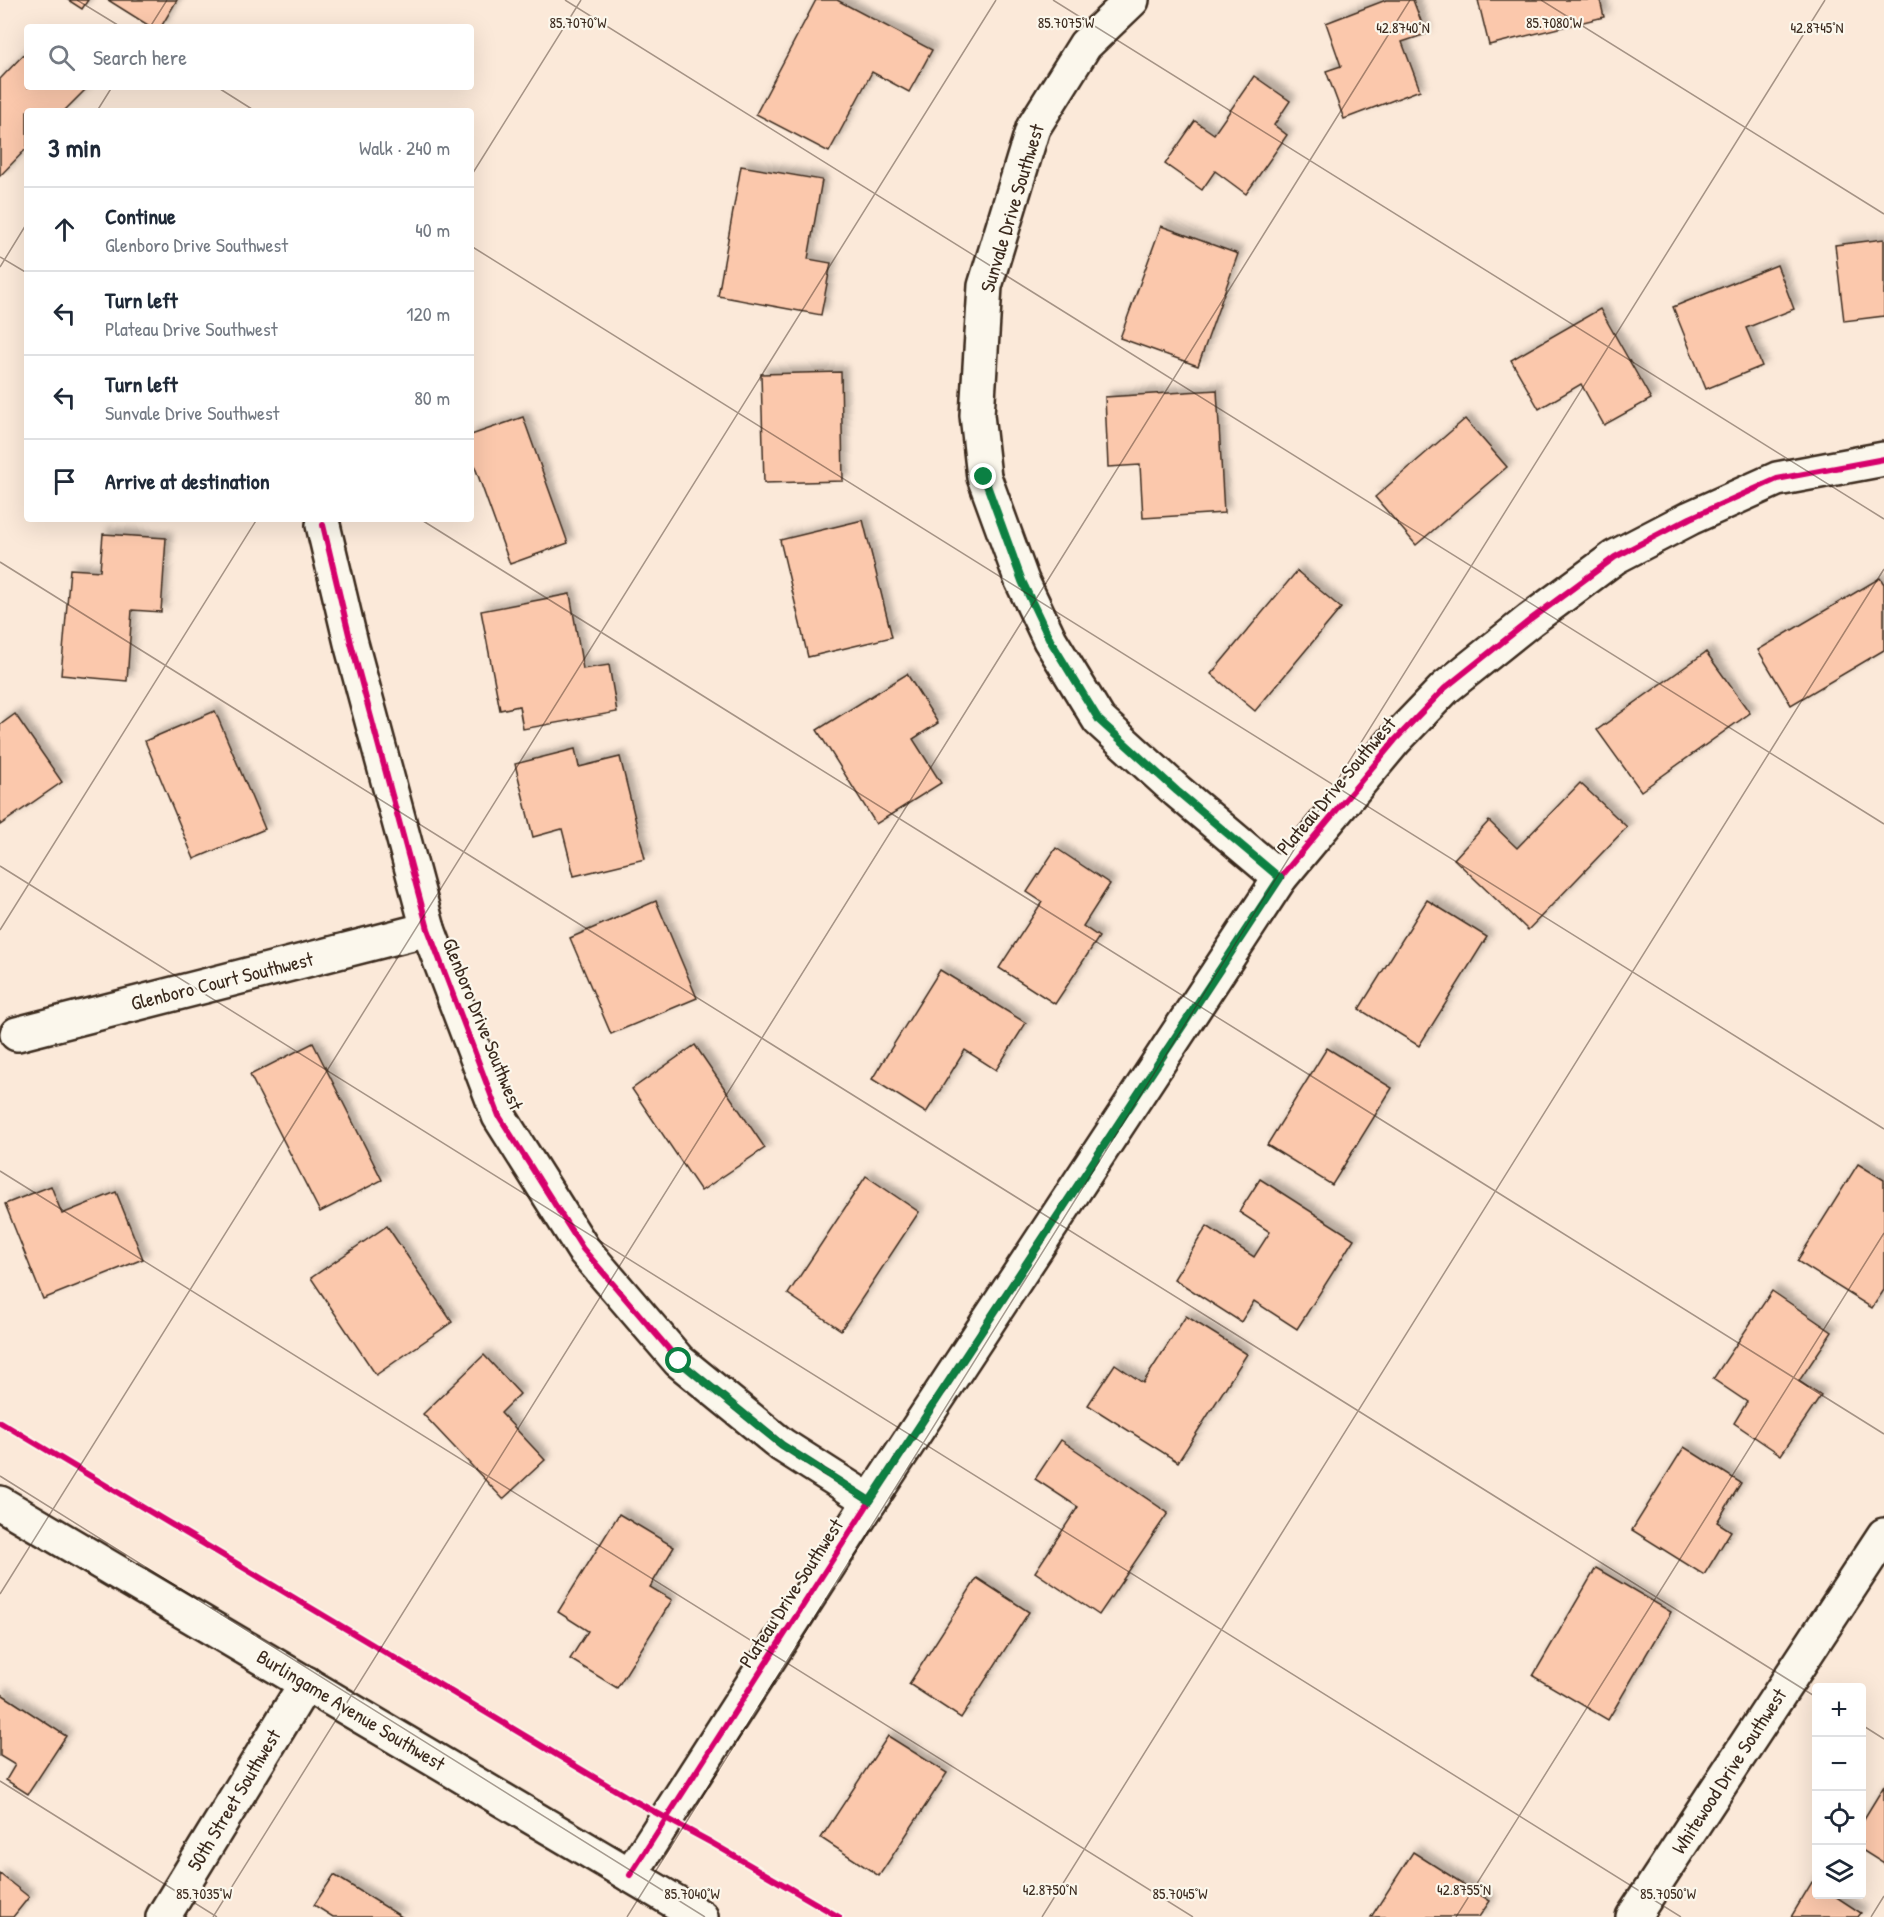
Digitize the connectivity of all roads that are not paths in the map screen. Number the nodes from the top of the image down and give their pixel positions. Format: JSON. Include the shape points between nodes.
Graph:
{"nodes":[{"id":1,"x":1132,"y":0,"type":"edge"},
{"id":2,"x":1884,"y":459,"type":"edge"},
{"id":3,"x":323,"y":525,"type":"dead end"},
{"id":4,"x":1280,"y":878,"type":"junction"},
{"id":5,"x":428,"y":929,"type":"junction"},
{"id":6,"x":17,"y":1034,"type":"dead end"},
{"id":7,"x":870,"y":1501,"type":"junction"},
{"id":8,"x":0,"y":1503,"type":"edge"},
{"id":9,"x":1884,"y":1535,"type":"edge"},
{"id":10,"x":306,"y":1683,"type":"junction"},
{"id":11,"x":630,"y":1875,"type":"junction"},
{"id":12,"x":163,"y":1917,"type":"edge"},
{"id":13,"x":701,"y":1917,"type":"edge"},
{"id":14,"x":1633,"y":1917,"type":"edge"}],
"edges":[{"from":1,"to":4,"type":"street","name":"Sunvale Drive Southwest","via":[[1086,45],[1033,128],[985,286],[977,415],[984,477],[1026,591],[1050,640],[1099,720]]},
{"from":2,"to":4,"type":"street","name":"Plateau Drive Southwest","via":[[1777,479],[1689,518],[1615,557],[1445,688],[1395,740]]},
{"from":3,"to":5,"type":"street","name":"Glenboro Drive Southwest"},
{"from":4,"to":7,"type":"street","name":"Plateau Drive Southwest"},
{"from":5,"to":6,"type":"street","name":"Glenboro Court Southwest"},
{"from":5,"to":7,"type":"street","name":"Glenboro Drive Southwest","via":[[499,1116],[583,1248],[679,1361],[782,1445]]},
{"from":7,"to":11,"type":"street","name":"Plateau Drive Southwest"},
{"from":8,"to":10,"type":"street","name":"Burlingame Avenue Southwest"},
{"from":9,"to":14,"type":"street","name":"Whitewood Drive Southwest"},
{"from":10,"to":11,"type":"street","name":"Burlingame Avenue Southwest"},
{"from":10,"to":12,"type":"street","name":"50th Street Southwest"},
{"from":11,"to":13,"type":"street","name":"Burlingame Avenue Southwest"}]}
